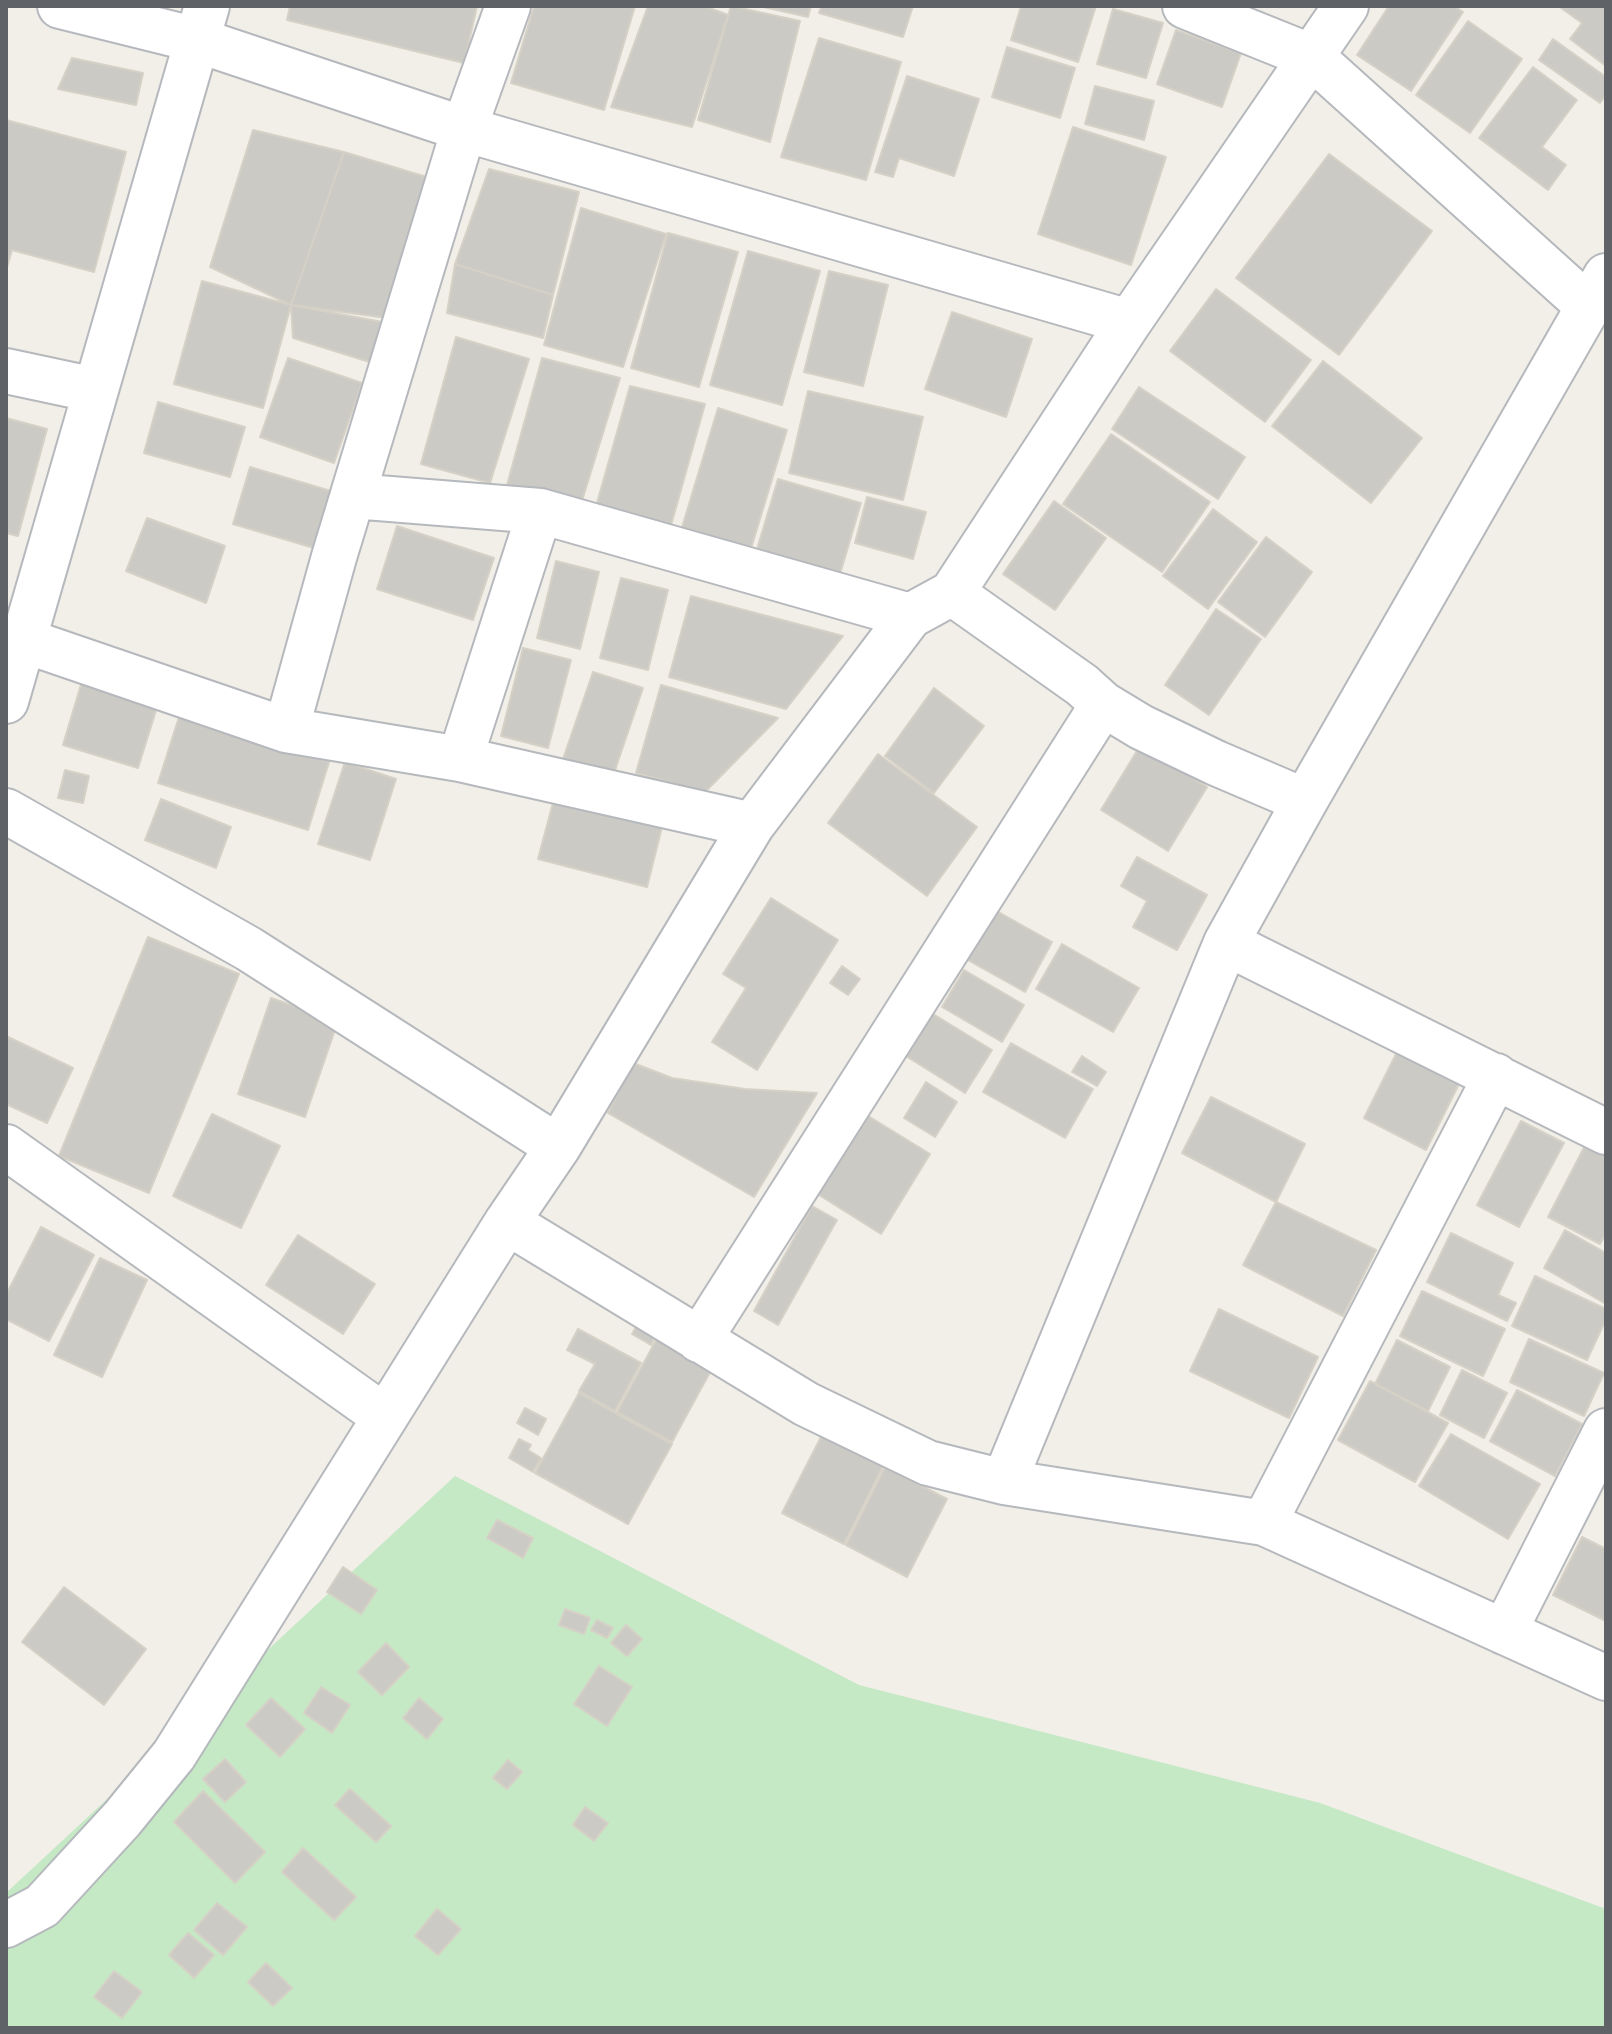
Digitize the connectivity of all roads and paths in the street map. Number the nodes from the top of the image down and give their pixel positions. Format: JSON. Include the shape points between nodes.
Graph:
{"nodes":[{"id":1,"x":60,"y":6,"type":"edge"},
{"id":2,"x":508,"y":6,"type":"edge"},
{"id":3,"x":1185,"y":6,"type":"edge"},
{"id":4,"x":1346,"y":6,"type":"edge"},
{"id":5,"x":202,"y":23,"type":"edge"},
{"id":6,"x":1312,"y":57,"type":"junction"},
{"id":7,"x":464,"y":129,"type":"junction"},
{"id":8,"x":1598,"y":291,"type":"edge"},
{"id":9,"x":1129,"y":322,"type":"junction"},
{"id":10,"x":6,"y":371,"type":"edge"},
{"id":11,"x":95,"y":390,"type":"junction"},
{"id":12,"x":353,"y":496,"type":"junction"},
{"id":13,"x":540,"y":511,"type":"junction"},
{"id":14,"x":952,"y":593,"type":"junction"},
{"id":15,"x":910,"y":616,"type":"junction"},
{"id":16,"x":23,"y":640,"type":"junction"},
{"id":17,"x":6,"y":701,"type":"edge"},
{"id":18,"x":1103,"y":704,"type":"junction"},
{"id":19,"x":286,"y":730,"type":"junction"},
{"id":20,"x":460,"y":759,"type":"junction"},
{"id":21,"x":1305,"y":801,"type":"junction"},
{"id":22,"x":6,"y":811,"type":"edge"},
{"id":23,"x":752,"y":825,"type":"junction"},
{"id":24,"x":1226,"y":943,"type":"junction"},
{"id":25,"x":1496,"y":1076,"type":"junction"},
{"id":26,"x":1606,"y":1132,"type":"edge"},
{"id":27,"x":6,"y":1147,"type":"edge"},
{"id":28,"x":558,"y":1147,"type":"junction"},
{"id":29,"x":507,"y":1222,"type":"junction"},
{"id":30,"x":699,"y":1340,"type":"junction"},
{"id":31,"x":385,"y":1417,"type":"junction"},
{"id":32,"x":1606,"y":1431,"type":"edge"},
{"id":33,"x":1004,"y":1482,"type":"junction"},
{"id":34,"x":1264,"y":1523,"type":"junction"},
{"id":35,"x":1504,"y":1632,"type":"junction"},
{"id":36,"x":1606,"y":1678,"type":"edge"},
{"id":37,"x":6,"y":1925,"type":"edge"}],
"edges":[{"from":1,"to":5,"type":"street"},
{"from":2,"to":7,"type":"street"},
{"from":3,"to":6,"type":"street"},
{"from":4,"to":6,"type":"street"},
{"from":5,"to":7,"type":"street"},
{"from":5,"to":11,"type":"street"},
{"from":6,"to":8,"type":"street"},
{"from":6,"to":9,"type":"street"},
{"from":7,"to":9,"type":"street"},
{"from":7,"to":12,"type":"street"},
{"from":8,"to":21,"type":"street"},
{"from":9,"to":14,"type":"street"},
{"from":10,"to":11,"type":"street"},
{"from":11,"to":16,"type":"street"},
{"from":12,"to":13,"type":"street"},
{"from":12,"to":19,"type":"street"},
{"from":13,"to":15,"type":"street"},
{"from":13,"to":20,"type":"street"},
{"from":14,"to":15,"type":"street"},
{"from":14,"to":18,"type":"street"},
{"from":15,"to":23,"type":"street"},
{"from":16,"to":17,"type":"street"},
{"from":16,"to":19,"type":"street"},
{"from":18,"to":21,"type":"street","via":[[1166,739]]},
{"from":18,"to":30,"type":"street"},
{"from":19,"to":20,"type":"street"},
{"from":20,"to":23,"type":"street"},
{"from":21,"to":24,"type":"street"},
{"from":22,"to":28,"type":"street","via":[[249,949]]},
{"from":23,"to":28,"type":"street"},
{"from":24,"to":25,"type":"street"},
{"from":24,"to":33,"type":"street"},
{"from":25,"to":26,"type":"street"},
{"from":25,"to":34,"type":"street"},
{"from":27,"to":31,"type":"street"},
{"from":28,"to":29,"type":"street"},
{"from":29,"to":30,"type":"street"},
{"from":29,"to":31,"type":"street"},
{"from":30,"to":33,"type":"street","via":[[806,1404],[928,1463]]},
{"from":31,"to":37,"type":"street","via":[[174,1755],[42,1906]]},
{"from":32,"to":35,"type":"street"},
{"from":33,"to":34,"type":"street"},
{"from":34,"to":35,"type":"street"},
{"from":35,"to":36,"type":"street"}]}
